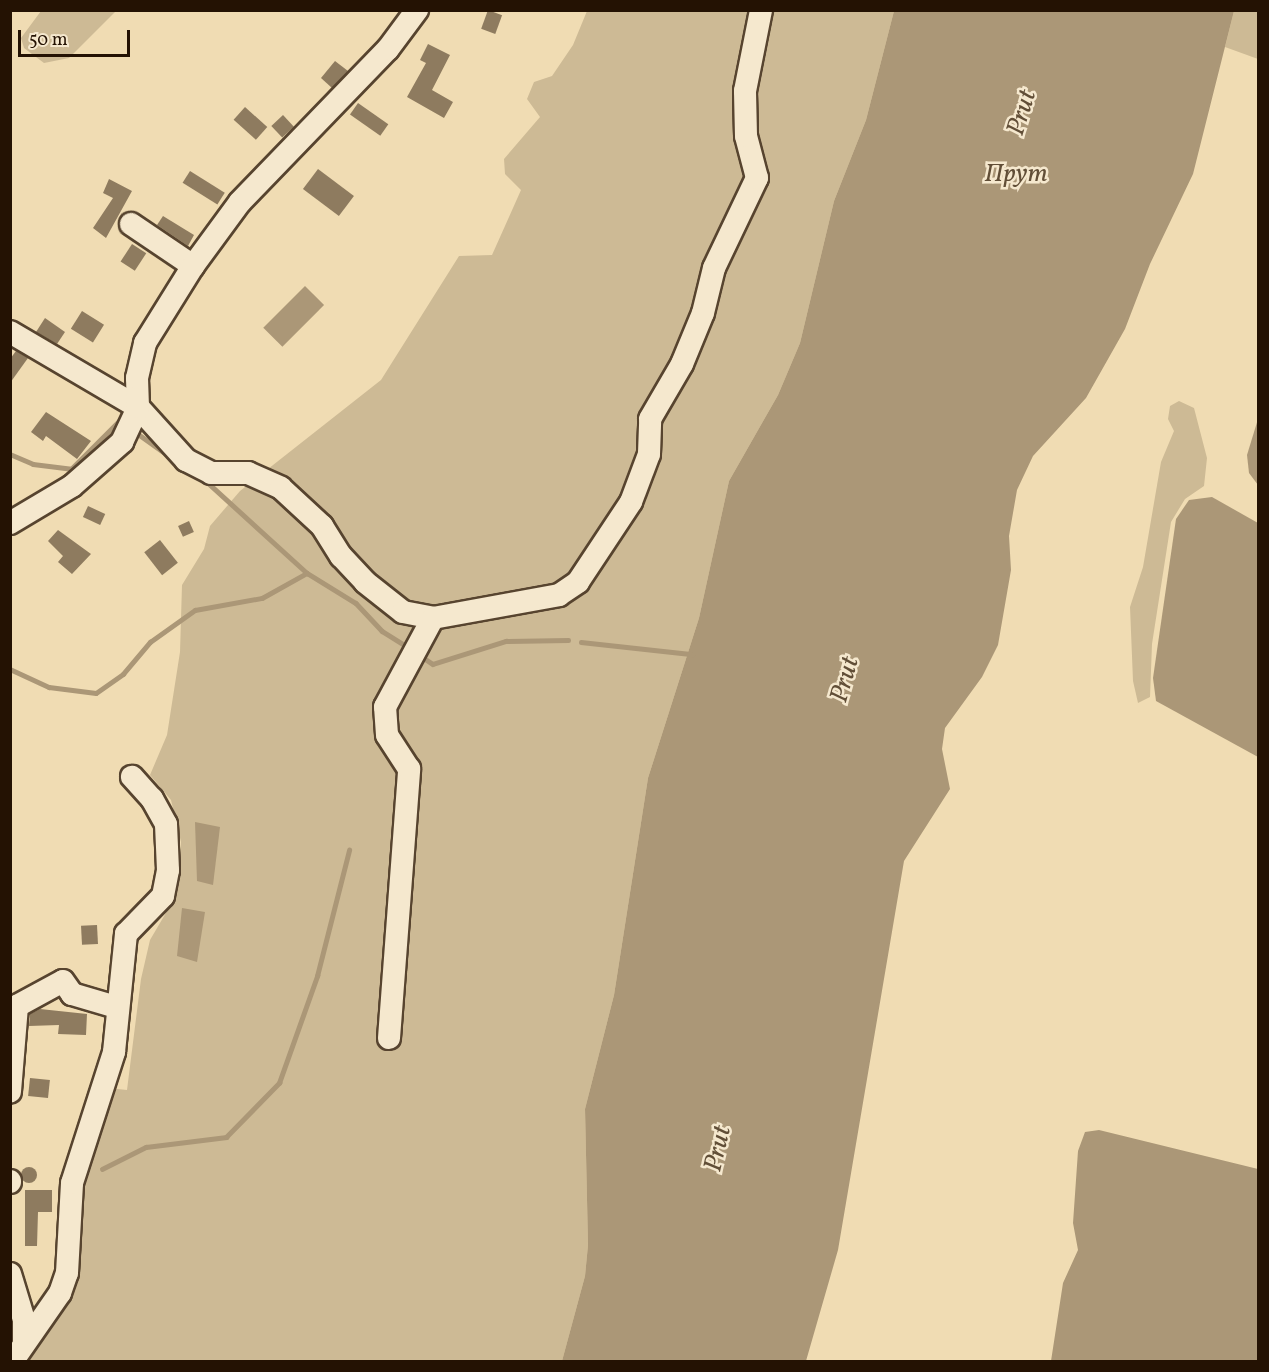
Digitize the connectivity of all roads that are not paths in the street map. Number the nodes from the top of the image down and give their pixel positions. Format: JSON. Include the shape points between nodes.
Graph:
{"nodes":[{"id":1,"x":417,"y":10,"type":"edge"},
{"id":2,"x":761,"y":10,"type":"edge"},
{"id":3,"x":131,"y":224,"type":"dead end"},
{"id":4,"x":193,"y":266,"type":"junction"},
{"id":5,"x":10,"y":332,"type":"edge"},
{"id":6,"x":137,"y":411,"type":"junction"},
{"id":7,"x":10,"y":523,"type":"edge"},
{"id":8,"x":433,"y":618,"type":"junction"},
{"id":9,"x":132,"y":777,"type":"dead end"},
{"id":10,"x":116,"y":1006,"type":"junction"},
{"id":11,"x":14,"y":1007,"type":"edge"},
{"id":12,"x":389,"y":1038,"type":"dead end"},
{"id":13,"x":10,"y":1092,"type":"edge"},
{"id":14,"x":10,"y":1274,"type":"edge"},
{"id":15,"x":24,"y":1341,"type":"junction"},
{"id":16,"x":12,"y":1362,"type":"edge"}],
"edges":[{"from":1,"to":4,"type":"street","via":[[388,49],[240,202]]},
{"from":2,"to":8,"type":"street","via":[[746,91],[746,136],[757,178],[714,268],[703,313],[682,364],[650,419],[649,454],[631,502],[578,582],[559,595]]},
{"from":3,"to":4,"type":"street"},
{"from":4,"to":6,"type":"street","via":[[146,343],[136,378]]},
{"from":5,"to":6,"type":"street"},
{"from":6,"to":7,"type":"street","via":[[122,442],[72,486]]},
{"from":6,"to":8,"type":"street","via":[[186,460],[212,473],[248,473],[281,488],[322,526],[364,582],[403,612]]},
{"from":8,"to":12,"type":"street","via":[[385,707],[387,735],[409,769]]},
{"from":9,"to":10,"type":"street","via":[[152,799],[166,824],[168,870],[163,896],[126,934]]},
{"from":10,"to":11,"type":"street","via":[[72,994],[63,981]]},
{"from":10,"to":15,"type":"street","via":[[114,1052],[72,1183],[67,1273],[60,1293]]},
{"from":11,"to":13,"type":"street"},
{"from":14,"to":15,"type":"street","via":[[24,1320]]},
{"from":15,"to":16,"type":"street"}]}
